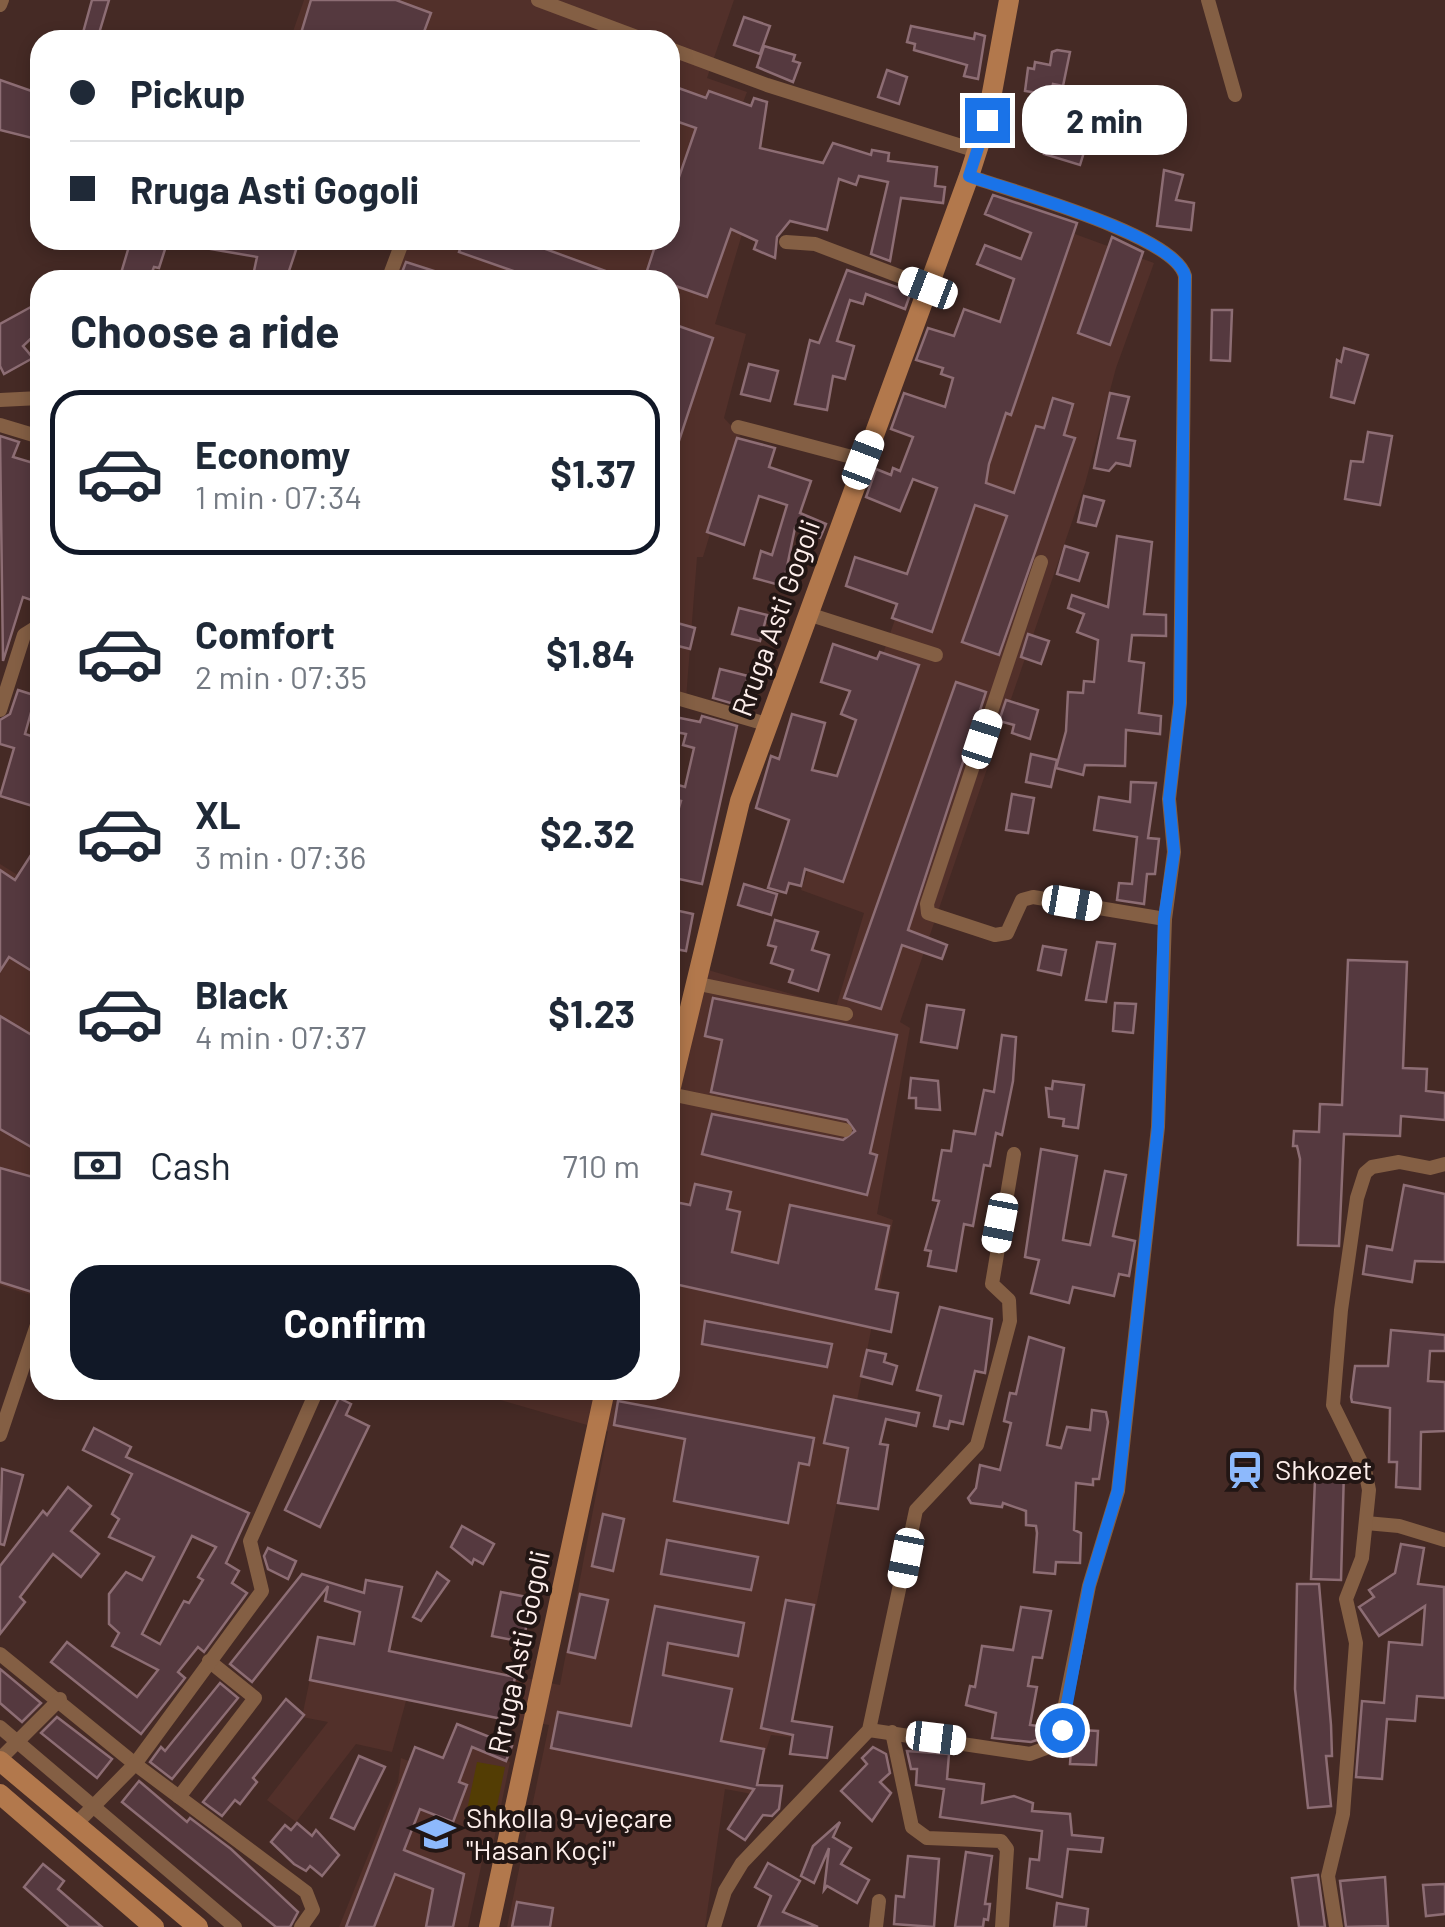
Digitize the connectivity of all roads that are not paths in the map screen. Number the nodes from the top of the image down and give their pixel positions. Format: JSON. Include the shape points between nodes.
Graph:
{"nodes":[{"id":1,"x":538,"y":0,"type":"edge"},
{"id":2,"x":1008,"y":0,"type":"edge"},
{"id":3,"x":1208,"y":0,"type":"edge"},
{"id":4,"x":618,"y":30,"type":"edge"},
{"id":5,"x":680,"y":53,"type":"edge"},
{"id":6,"x":1235,"y":95,"type":"dead end"},
{"id":7,"x":976,"y":151,"type":"junction"},
{"id":8,"x":969,"y":176,"type":"junction"},
{"id":9,"x":786,"y":242,"type":"dead end"},
{"id":10,"x":928,"y":288,"type":"junction"},
{"id":11,"x":30,"y":398,"type":"edge"},
{"id":12,"x":0,"y":400,"type":"edge"},
{"id":13,"x":0,"y":424,"type":"edge"},
{"id":14,"x":738,"y":426,"type":"dead end"},
{"id":15,"x":30,"y":434,"type":"edge"},
{"id":16,"x":863,"y":460,"type":"junction"},
{"id":17,"x":1041,"y":562,"type":"dead end"},
{"id":18,"x":808,"y":614,"type":"junction"},
{"id":19,"x":30,"y":631,"type":"edge"},
{"id":20,"x":936,"y":655,"type":"dead end"},
{"id":21,"x":680,"y":699,"type":"edge"},
{"id":22,"x":0,"y":710,"type":"edge"},
{"id":23,"x":766,"y":724,"type":"junction"},
{"id":24,"x":1164,"y":919,"type":"junction"},
{"id":25,"x":694,"y":983,"type":"junction"},
{"id":26,"x":846,"y":1014,"type":"dead end"},
{"id":27,"x":680,"y":1047,"type":"edge"},
{"id":28,"x":680,"y":1095,"type":"edge"},
{"id":29,"x":846,"y":1130,"type":"dead end"},
{"id":30,"x":1014,"y":1154,"type":"dead end"},
{"id":31,"x":1445,"y":1164,"type":"edge"},
{"id":32,"x":30,"y":1346,"type":"edge"},
{"id":33,"x":313,"y":1400,"type":"edge"},
{"id":34,"x":603,"y":1400,"type":"edge"},
{"id":35,"x":0,"y":1434,"type":"edge"},
{"id":36,"x":1366,"y":1523,"type":"junction"},
{"id":37,"x":1445,"y":1540,"type":"edge"},
{"id":38,"x":0,"y":1654,"type":"edge"},
{"id":39,"x":209,"y":1662,"type":"junction"},
{"id":40,"x":60,"y":1699,"type":"junction"},
{"id":41,"x":0,"y":1727,"type":"edge"},
{"id":42,"x":869,"y":1730,"type":"junction"},
{"id":43,"x":892,"y":1732,"type":"junction"},
{"id":44,"x":18,"y":1742,"type":"junction"},
{"id":45,"x":0,"y":1760,"type":"edge"},
{"id":46,"x":135,"y":1764,"type":"junction"},
{"id":47,"x":0,"y":1794,"type":"edge"},
{"id":48,"x":179,"y":1797,"type":"junction"},
{"id":49,"x":95,"y":1804,"type":"junction"},
{"id":50,"x":74,"y":1826,"type":"junction"},
{"id":51,"x":879,"y":1901,"type":"dead end"},
{"id":52,"x":154,"y":1927,"type":"edge"},
{"id":53,"x":198,"y":1927,"type":"edge"},
{"id":54,"x":235,"y":1927,"type":"edge"},
{"id":55,"x":301,"y":1927,"type":"edge"},
{"id":56,"x":488,"y":1927,"type":"edge"},
{"id":57,"x":714,"y":1927,"type":"edge"},
{"id":58,"x":876,"y":1927,"type":"edge"},
{"id":59,"x":1002,"y":1927,"type":"edge"},
{"id":60,"x":1336,"y":1927,"type":"edge"}],
"edges":[{"from":1,"to":4,"type":"street"},
{"from":2,"to":7,"type":"street","name":"Rruga Asti Gogoli"},
{"from":3,"to":6,"type":"street"},
{"from":5,"to":7,"type":"street"},
{"from":7,"to":8,"type":"street","name":"Rruga Asti Gogoli"},
{"from":8,"to":10,"type":"street","name":"Rruga Asti Gogoli"},
{"from":8,"to":24,"type":"street","via":[[1134,235],[1183,267],[1180,704],[1169,799],[1173,870]]},
{"from":9,"to":10,"type":"street","via":[[815,244]]},
{"from":10,"to":16,"type":"street","name":"Rruga Asti Gogoli"},
{"from":11,"to":12,"type":"street"},
{"from":13,"to":15,"type":"street"},
{"from":14,"to":16,"type":"street"},
{"from":16,"to":18,"type":"street","name":"Rruga Asti Gogoli"},
{"from":17,"to":24,"type":"street","via":[[928,913],[996,936],[1007,933],[1022,900],[1033,897]]},
{"from":18,"to":20,"type":"street"},
{"from":18,"to":23,"type":"street","name":"Rruga Asti Gogoli"},
{"from":19,"to":22,"type":"street"},
{"from":21,"to":23,"type":"street"},
{"from":23,"to":25,"type":"street","name":"Rruga Asti Gogoli"},
{"from":24,"to":43,"type":"street","via":[[1158,1127],[1120,1472],[1089,1586],[1062,1730],[1049,1750],[1030,1754]]},
{"from":25,"to":26,"type":"street"},
{"from":25,"to":27,"type":"street","name":"Rruga Asti Gogoli"},
{"from":28,"to":29,"type":"street"},
{"from":30,"to":42,"type":"street","via":[[992,1284],[1009,1300],[1010,1321],[977,1445],[916,1510]]},
{"from":31,"to":36,"type":"street","via":[[1372,1167],[1357,1198],[1332,1405],[1365,1470]]},
{"from":32,"to":35,"type":"street"},
{"from":33,"to":39,"type":"street","via":[[250,1541],[262,1591]]},
{"from":34,"to":56,"type":"street","name":"Rruga Asti Gogoli"},
{"from":36,"to":37,"type":"street"},
{"from":36,"to":60,"type":"street","via":[[1362,1558],[1346,1599],[1356,1644],[1342,1814],[1328,1876]]},
{"from":38,"to":40,"type":"street"},
{"from":39,"to":46,"type":"street"},
{"from":39,"to":48,"type":"street","via":[[255,1698]]},
{"from":40,"to":44,"type":"street"},
{"from":40,"to":46,"type":"street"},
{"from":41,"to":44,"type":"street"},
{"from":42,"to":43,"type":"street"},
{"from":42,"to":57,"type":"street","via":[[742,1863]]},
{"from":43,"to":59,"type":"street","via":[[912,1828],[927,1838],[1001,1842],[1007,1849]]},
{"from":44,"to":45,"type":"street"},
{"from":44,"to":49,"type":"street"},
{"from":45,"to":50,"type":"street"},
{"from":46,"to":48,"type":"street"},
{"from":46,"to":49,"type":"street"},
{"from":47,"to":52,"type":"street"},
{"from":48,"to":55,"type":"street","via":[[306,1892],[313,1910]]},
{"from":49,"to":50,"type":"street"},
{"from":49,"to":54,"type":"street"},
{"from":50,"to":53,"type":"street"},
{"from":51,"to":58,"type":"street"}]}
